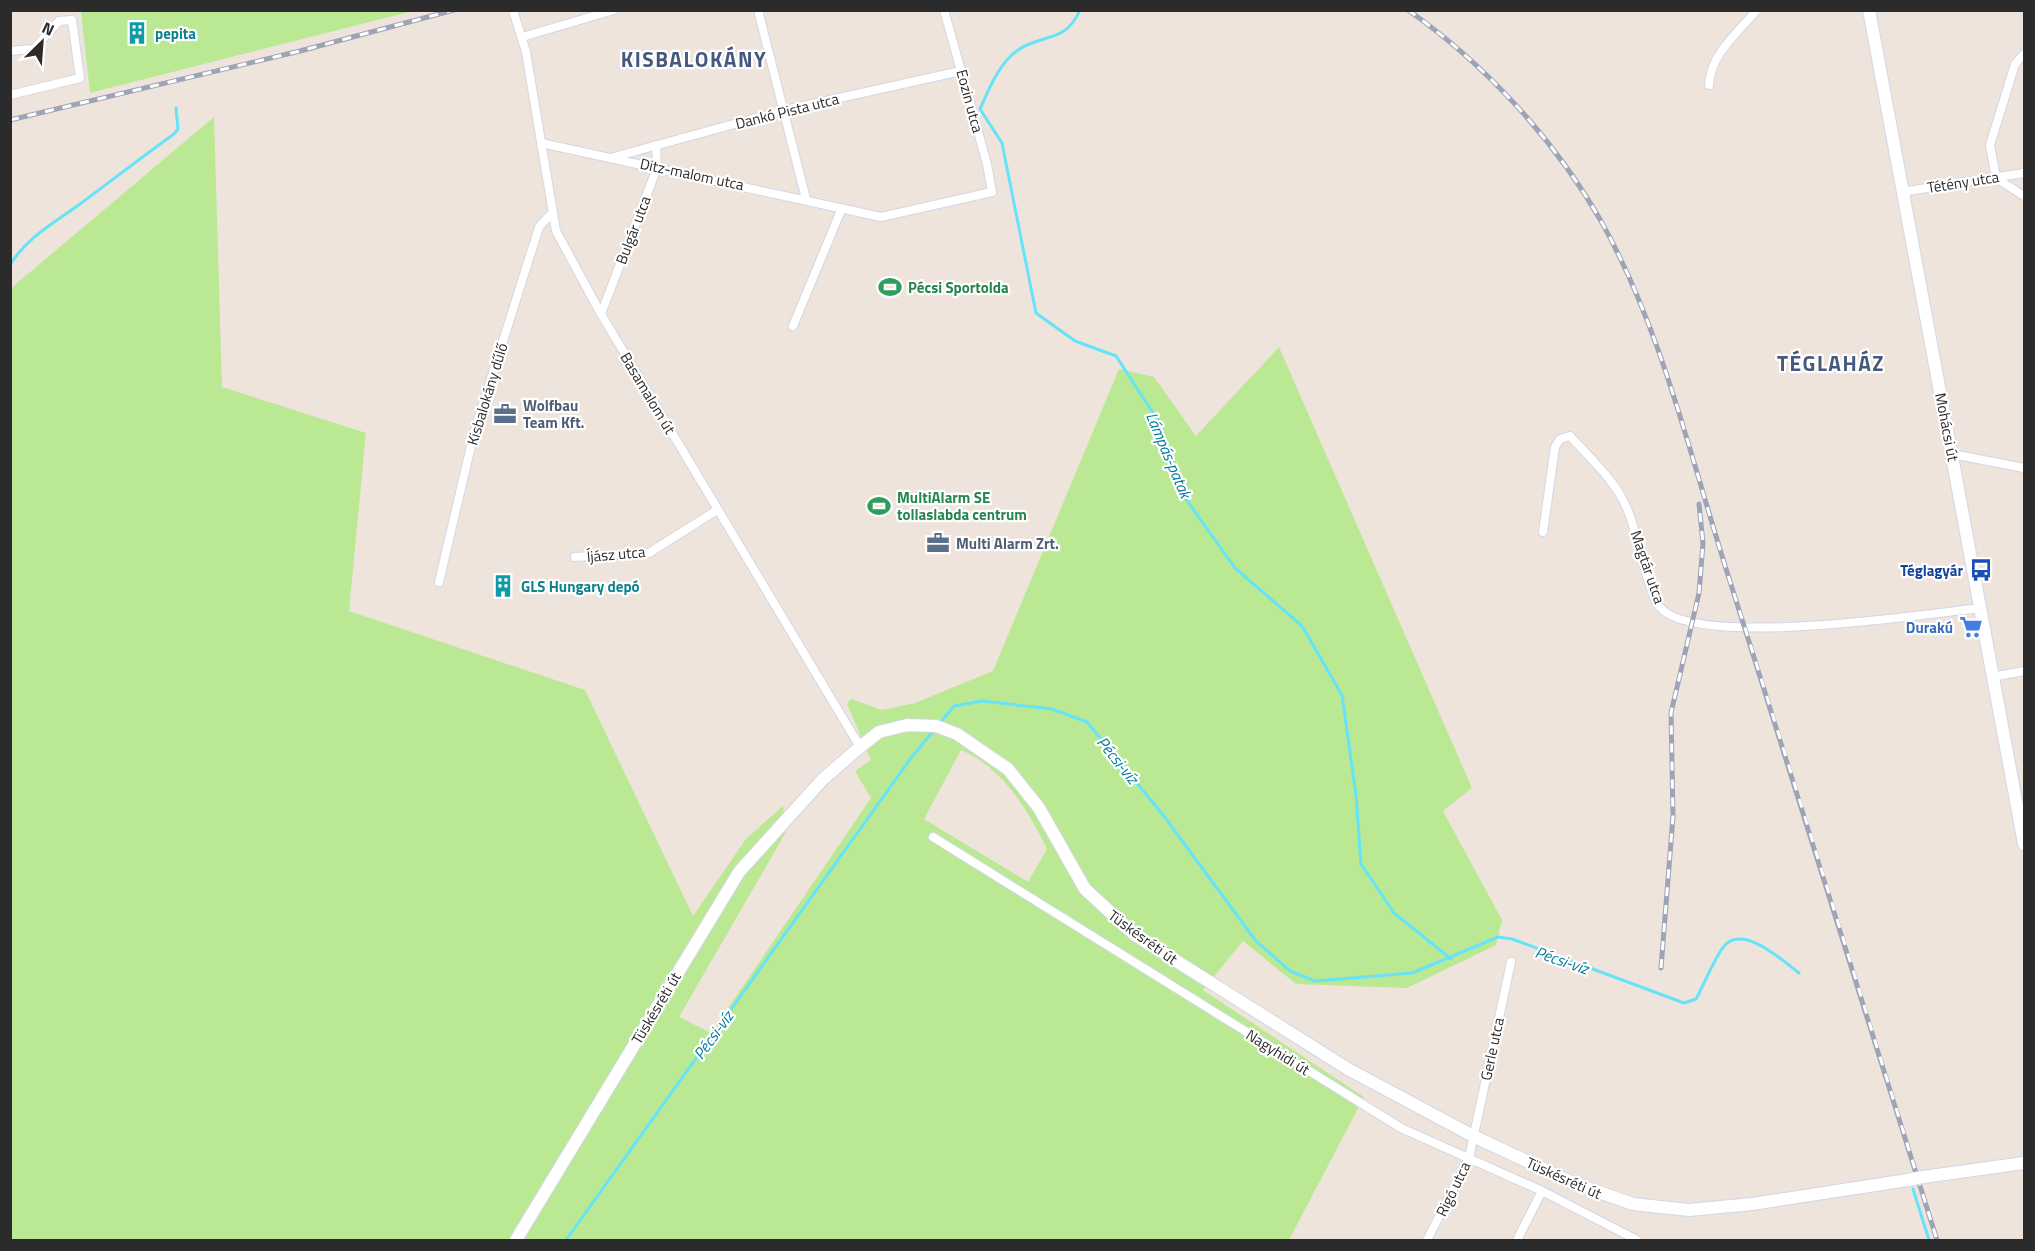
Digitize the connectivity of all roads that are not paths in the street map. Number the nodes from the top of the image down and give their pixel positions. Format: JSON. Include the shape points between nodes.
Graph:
{"nodes":[{"id":1,"x":513,"y":10,"type":"edge"},
{"id":2,"x":614,"y":10,"type":"edge"},
{"id":3,"x":758,"y":10,"type":"edge"},
{"id":4,"x":944,"y":10,"type":"edge"},
{"id":5,"x":1757,"y":10,"type":"edge"},
{"id":6,"x":1869,"y":10,"type":"edge"},
{"id":7,"x":522,"y":37,"type":"junction"},
{"id":8,"x":10,"y":51,"type":"edge"},
{"id":9,"x":2025,"y":54,"type":"edge"},
{"id":10,"x":962,"y":71,"type":"junction"},
{"id":11,"x":1709,"y":85,"type":"dead end"},
{"id":12,"x":10,"y":95,"type":"edge"},
{"id":13,"x":785,"y":110,"type":"junction"},
{"id":14,"x":541,"y":143,"type":"junction"},
{"id":15,"x":656,"y":145,"type":"junction"},
{"id":16,"x":614,"y":157,"type":"junction"},
{"id":17,"x":657,"y":168,"type":"junction"},
{"id":18,"x":2025,"y":173,"type":"edge"},
{"id":19,"x":1996,"y":178,"type":"junction"},
{"id":20,"x":992,"y":192,"type":"joint"},
{"id":21,"x":1902,"y":192,"type":"junction"},
{"id":22,"x":2025,"y":196,"type":"edge"},
{"id":23,"x":806,"y":199,"type":"junction"},
{"id":24,"x":842,"y":208,"type":"junction"},
{"id":25,"x":552,"y":213,"type":"junction"},
{"id":26,"x":601,"y":314,"type":"junction"},
{"id":27,"x":793,"y":326,"type":"dead end"},
{"id":28,"x":1952,"y":454,"type":"junction"},
{"id":29,"x":2025,"y":468,"type":"edge"},
{"id":30,"x":717,"y":510,"type":"junction"},
{"id":31,"x":1543,"y":532,"type":"dead end"},
{"id":32,"x":575,"y":557,"type":"dead end"},
{"id":33,"x":439,"y":582,"type":"dead end"},
{"id":34,"x":1980,"y":608,"type":"junction"},
{"id":35,"x":2025,"y":671,"type":"edge"},
{"id":36,"x":1992,"y":677,"type":"junction"},
{"id":37,"x":860,"y":747,"type":"junction"},
{"id":38,"x":933,"y":837,"type":"dead end"},
{"id":39,"x":2025,"y":844,"type":"edge"},
{"id":40,"x":1511,"y":962,"type":"dead end"},
{"id":41,"x":1473,"y":1136,"type":"junction"},
{"id":42,"x":1469,"y":1158,"type":"junction"},
{"id":43,"x":2025,"y":1163,"type":"edge"},
{"id":44,"x":1542,"y":1191,"type":"junction"},
{"id":45,"x":516,"y":1240,"type":"edge"},
{"id":46,"x":1427,"y":1240,"type":"edge"},
{"id":47,"x":1517,"y":1240,"type":"edge"},
{"id":48,"x":1637,"y":1240,"type":"edge"}],
"edges":[{"from":1,"to":7,"type":"street","name":"Basamalom út"},
{"from":2,"to":7,"type":"street"},
{"from":3,"to":13,"type":"street"},
{"from":4,"to":10,"type":"street","name":"Eozin utca"},
{"from":5,"to":11,"type":"street","via":[[1716,59]]},
{"from":6,"to":21,"type":"street","name":"Mohácsi út"},
{"from":7,"to":14,"type":"street","name":"Basamalom út"},
{"from":8,"to":12,"type":"street","via":[[34,49],[59,21],[72,20],[80,78]]},
{"from":9,"to":19,"type":"street","via":[[2015,64],[1990,146]]},
{"from":10,"to":13,"type":"street","name":"Dankó Pista utca"},
{"from":10,"to":20,"type":"street","name":"Eozin utca"},
{"from":13,"to":15,"type":"street","name":"Dankó Pista utca"},
{"from":13,"to":23,"type":"street"},
{"from":14,"to":16,"type":"street","name":"Ditz-malom utca"},
{"from":14,"to":25,"type":"street","name":"Basamalom út"},
{"from":15,"to":16,"type":"street","name":"Dankó Pista utca"},
{"from":15,"to":17,"type":"street","name":"Bulgár utca"},
{"from":16,"to":17,"type":"street","name":"Ditz-malom utca"},
{"from":17,"to":23,"type":"street","name":"Ditz-malom utca"},
{"from":17,"to":26,"type":"street","name":"Bulgár utca"},
{"from":18,"to":19,"type":"street","name":"Tétény utca"},
{"from":19,"to":21,"type":"street","name":"Tétény utca"},
{"from":19,"to":22,"type":"street"},
{"from":20,"to":24,"type":"street","name":"Ditz-malom utca","via":[[896,216],[881,217]]},
{"from":21,"to":28,"type":"street","name":"Mohácsi út"},
{"from":23,"to":24,"type":"street","name":"Ditz-malom utca"},
{"from":24,"to":27,"type":"street"},
{"from":25,"to":26,"type":"street","name":"Basamalom út","via":[[556,231]]},
{"from":25,"to":33,"type":"street","name":"Kisbalokány dűlő","via":[[539,227],[474,433]]},
{"from":26,"to":30,"type":"street","name":"Basamalom út"},
{"from":28,"to":29,"type":"street"},
{"from":28,"to":34,"type":"street","name":"Mohácsi út"},
{"from":30,"to":32,"type":"street","name":"Íjász utca","via":[[649,553]]},
{"from":30,"to":37,"type":"street","name":"Basamalom út"},
{"from":31,"to":34,"type":"street","name":"Magtár utca","via":[[1555,447],[1570,436],[1623,498],[1656,599],[1664,611],[1678,619],[1718,627],[1810,627]]},
{"from":34,"to":36,"type":"street","name":"Mohácsi út"},
{"from":35,"to":36,"type":"street"},
{"from":36,"to":39,"type":"street","name":"Mohácsi út"},
{"from":37,"to":41,"type":"street","name":"Tüskésréti út","via":[[888,729],[907,725],[947,730],[976,745],[1015,776],[1039,808],[1080,882],[1135,935],[1347,1069]]},
{"from":37,"to":45,"type":"street","name":"Tüskésréti út","via":[[823,779],[739,872]]},
{"from":38,"to":42,"type":"street","name":"Nagyhidi út","via":[[1401,1128]]},
{"from":40,"to":41,"type":"street","name":"Gerle utca"},
{"from":41,"to":42,"type":"street","name":"Rigó utca"},
{"from":41,"to":43,"type":"street","name":"Tüskésréti út","bridge":true,"via":[[1598,1193],[1633,1204],[1670,1209],[1752,1204]]},
{"from":42,"to":44,"type":"street","name":"Nagyhidi út"},
{"from":42,"to":46,"type":"street","name":"Rigó utca"},
{"from":44,"to":47,"type":"street"},
{"from":44,"to":48,"type":"street","name":"Nagyhidi út"}]}
